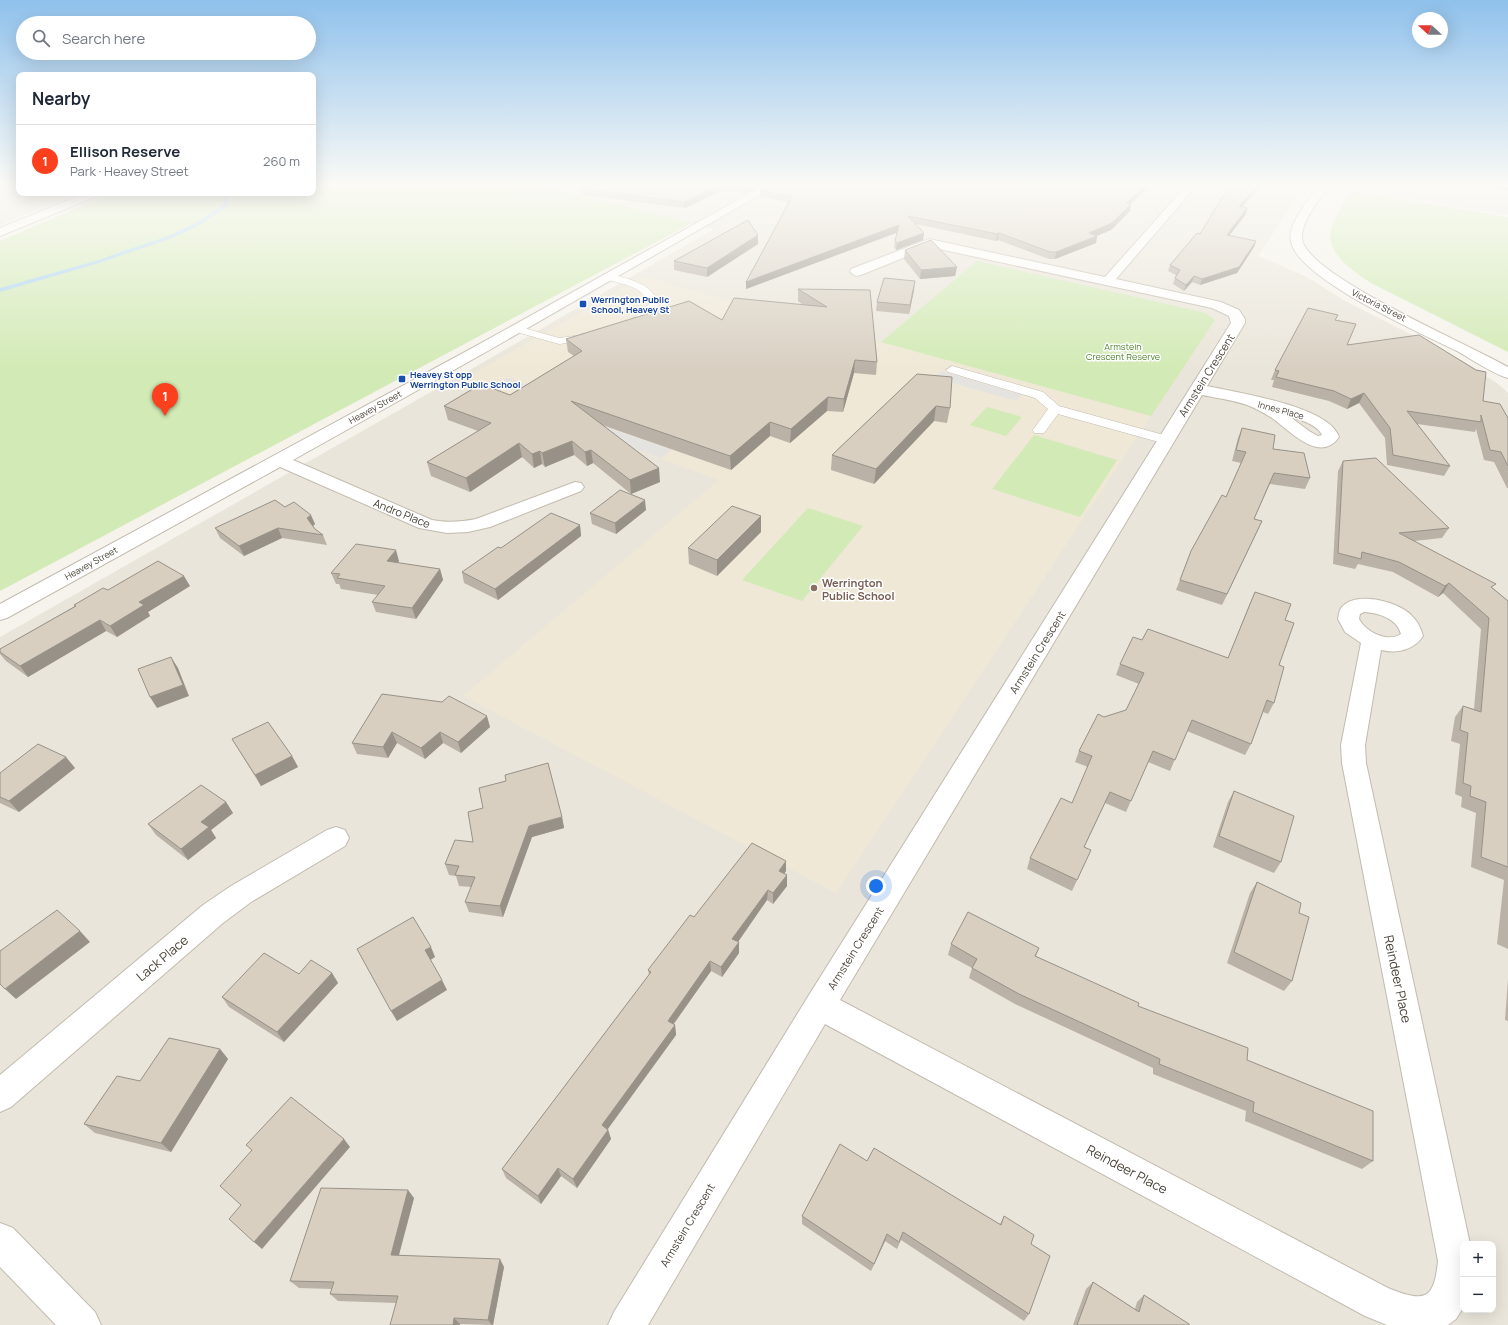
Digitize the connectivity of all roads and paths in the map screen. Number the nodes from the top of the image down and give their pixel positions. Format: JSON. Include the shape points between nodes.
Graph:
{"nodes":[{"id":1,"x":658,"y":248,"type":"edge"},
{"id":2,"x":917,"y":248,"type":"edge"},
{"id":3,"x":960,"y":248,"type":"edge"},
{"id":4,"x":1137,"y":248,"type":"edge"},
{"id":5,"x":1299,"y":248,"type":"edge"},
{"id":6,"x":856,"y":272,"type":"dead end"},
{"id":7,"x":609,"y":277,"type":"junction"},
{"id":8,"x":1108,"y":281,"type":"junction"},
{"id":9,"x":517,"y":329,"type":"junction"},
{"id":10,"x":612,"y":331,"type":"edge"},
{"id":11,"x":600,"y":335,"type":"edge"},
{"id":12,"x":952,"y":370,"type":"dead end"},
{"id":13,"x":1508,"y":373,"type":"edge"},
{"id":14,"x":1198,"y":388,"type":"junction"},
{"id":15,"x":1253,"y":402,"type":"dead end"},
{"id":16,"x":1055,"y":409,"type":"junction"},
{"id":17,"x":1039,"y":430,"type":"dead end"},
{"id":18,"x":1166,"y":440,"type":"junction"},
{"id":19,"x":279,"y":460,"type":"junction"},
{"id":20,"x":575,"y":487,"type":"dead end"},
{"id":21,"x":0,"y":613,"type":"edge"},
{"id":22,"x":1372,"y":640,"type":"dead end"},
{"id":23,"x":336,"y":838,"type":"dead end"},
{"id":24,"x":820,"y":1005,"type":"junction"},
{"id":25,"x":0,"y":1096,"type":"edge"},
{"id":26,"x":0,"y":1241,"type":"edge"},
{"id":27,"x":1443,"y":1318,"type":"edge"},
{"id":28,"x":82,"y":1325,"type":"edge"},
{"id":29,"x":627,"y":1325,"type":"edge"}],
"edges":[{"from":1,"to":7,"type":"street","name":"Heavey Street"},
{"from":2,"to":6,"type":"street","name":"Armstein Crescent"},
{"from":3,"to":8,"type":"street","name":"Armstein Crescent"},
{"from":4,"to":8,"type":"street"},
{"from":5,"to":13,"type":"street","name":"Victoria Street","via":[[1307,260],[1347,288]]},
{"from":7,"to":9,"type":"street","name":"Heavey Street"},
{"from":7,"to":10,"type":"lane","via":[[643,288],[652,296],[654,305],[639,319]]},
{"from":8,"to":14,"type":"street","name":"Armstein Crescent","via":[[1216,305],[1230,310],[1237,316],[1238,323]]},
{"from":9,"to":11,"type":"lane","via":[[559,341]]},
{"from":9,"to":19,"type":"street","name":"Heavey Street"},
{"from":12,"to":16,"type":"lane","via":[[1039,395]]},
{"from":14,"to":15,"type":"street","name":"Innes Place"},
{"from":14,"to":18,"type":"street","name":"Armstein Crescent"},
{"from":16,"to":17,"type":"lane"},
{"from":16,"to":18,"type":"lane"},
{"from":18,"to":24,"type":"street","name":"Armstein Crescent"},
{"from":19,"to":20,"type":"street","name":"Andro Place","via":[[426,524],[448,528],[467,528],[483,524]]},
{"from":19,"to":21,"type":"street","name":"Heavey Street"},
{"from":22,"to":27,"type":"street","name":"Reindeer Place","via":[[1353,745],[1354,763],[1456,1261],[1456,1277]]},
{"from":23,"to":25,"type":"street","name":"Lack Place","via":[[241,894],[213,914]]},
{"from":24,"to":27,"type":"street","name":"Reindeer Place","via":[[1378,1303],[1408,1314]]},
{"from":24,"to":29,"type":"street","name":"Armstein Crescent"},
{"from":26,"to":28,"type":"street"}]}
